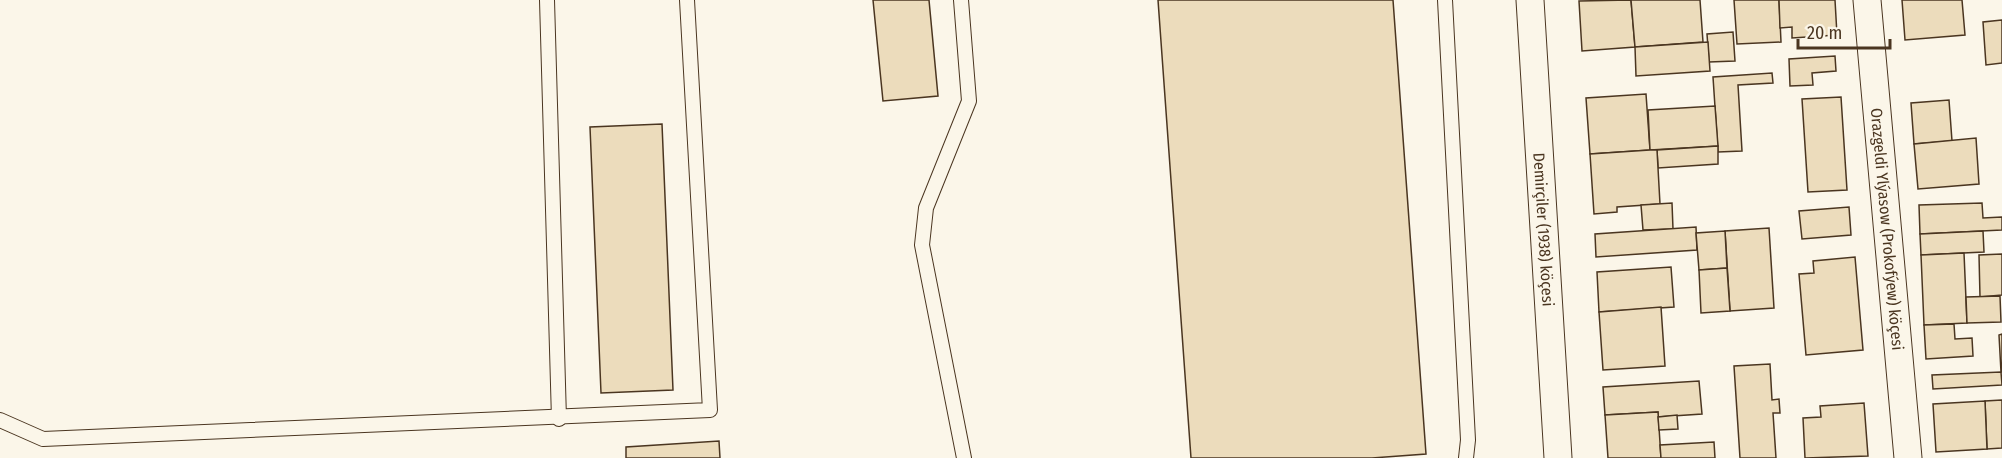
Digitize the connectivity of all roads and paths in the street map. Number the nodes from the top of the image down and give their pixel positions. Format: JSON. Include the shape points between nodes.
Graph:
{"nodes":[{"id":1,"x":547,"y":0,"type":"edge"},
{"id":2,"x":687,"y":0,"type":"edge"},
{"id":3,"x":961,"y":0,"type":"edge"},
{"id":4,"x":1445,"y":0,"type":"edge"},
{"id":5,"x":1530,"y":0,"type":"edge"},
{"id":6,"x":1867,"y":0,"type":"edge"},
{"id":7,"x":560,"y":419,"type":"junction"},
{"id":8,"x":0,"y":420,"type":"edge"},
{"id":9,"x":964,"y":458,"type":"edge"},
{"id":10,"x":1466,"y":458,"type":"edge"},
{"id":11,"x":1558,"y":458,"type":"edge"},
{"id":12,"x":1908,"y":458,"type":"edge"}],
"edges":[{"from":1,"to":7,"type":"lane"},
{"from":2,"to":7,"type":"lane","via":[[710,410]]},
{"from":3,"to":9,"type":"lane","via":[[969,101],[926,208],[922,245]]},
{"from":4,"to":10,"type":"lane"},
{"from":5,"to":11,"type":"street","name":"Demirçiler (1938) köçesi"},
{"from":6,"to":12,"type":"street","name":"Orazgeldi Ylýasow (Prokofýew) köçesi"},
{"from":7,"to":8,"type":"lane","via":[[43,439]]}]}
